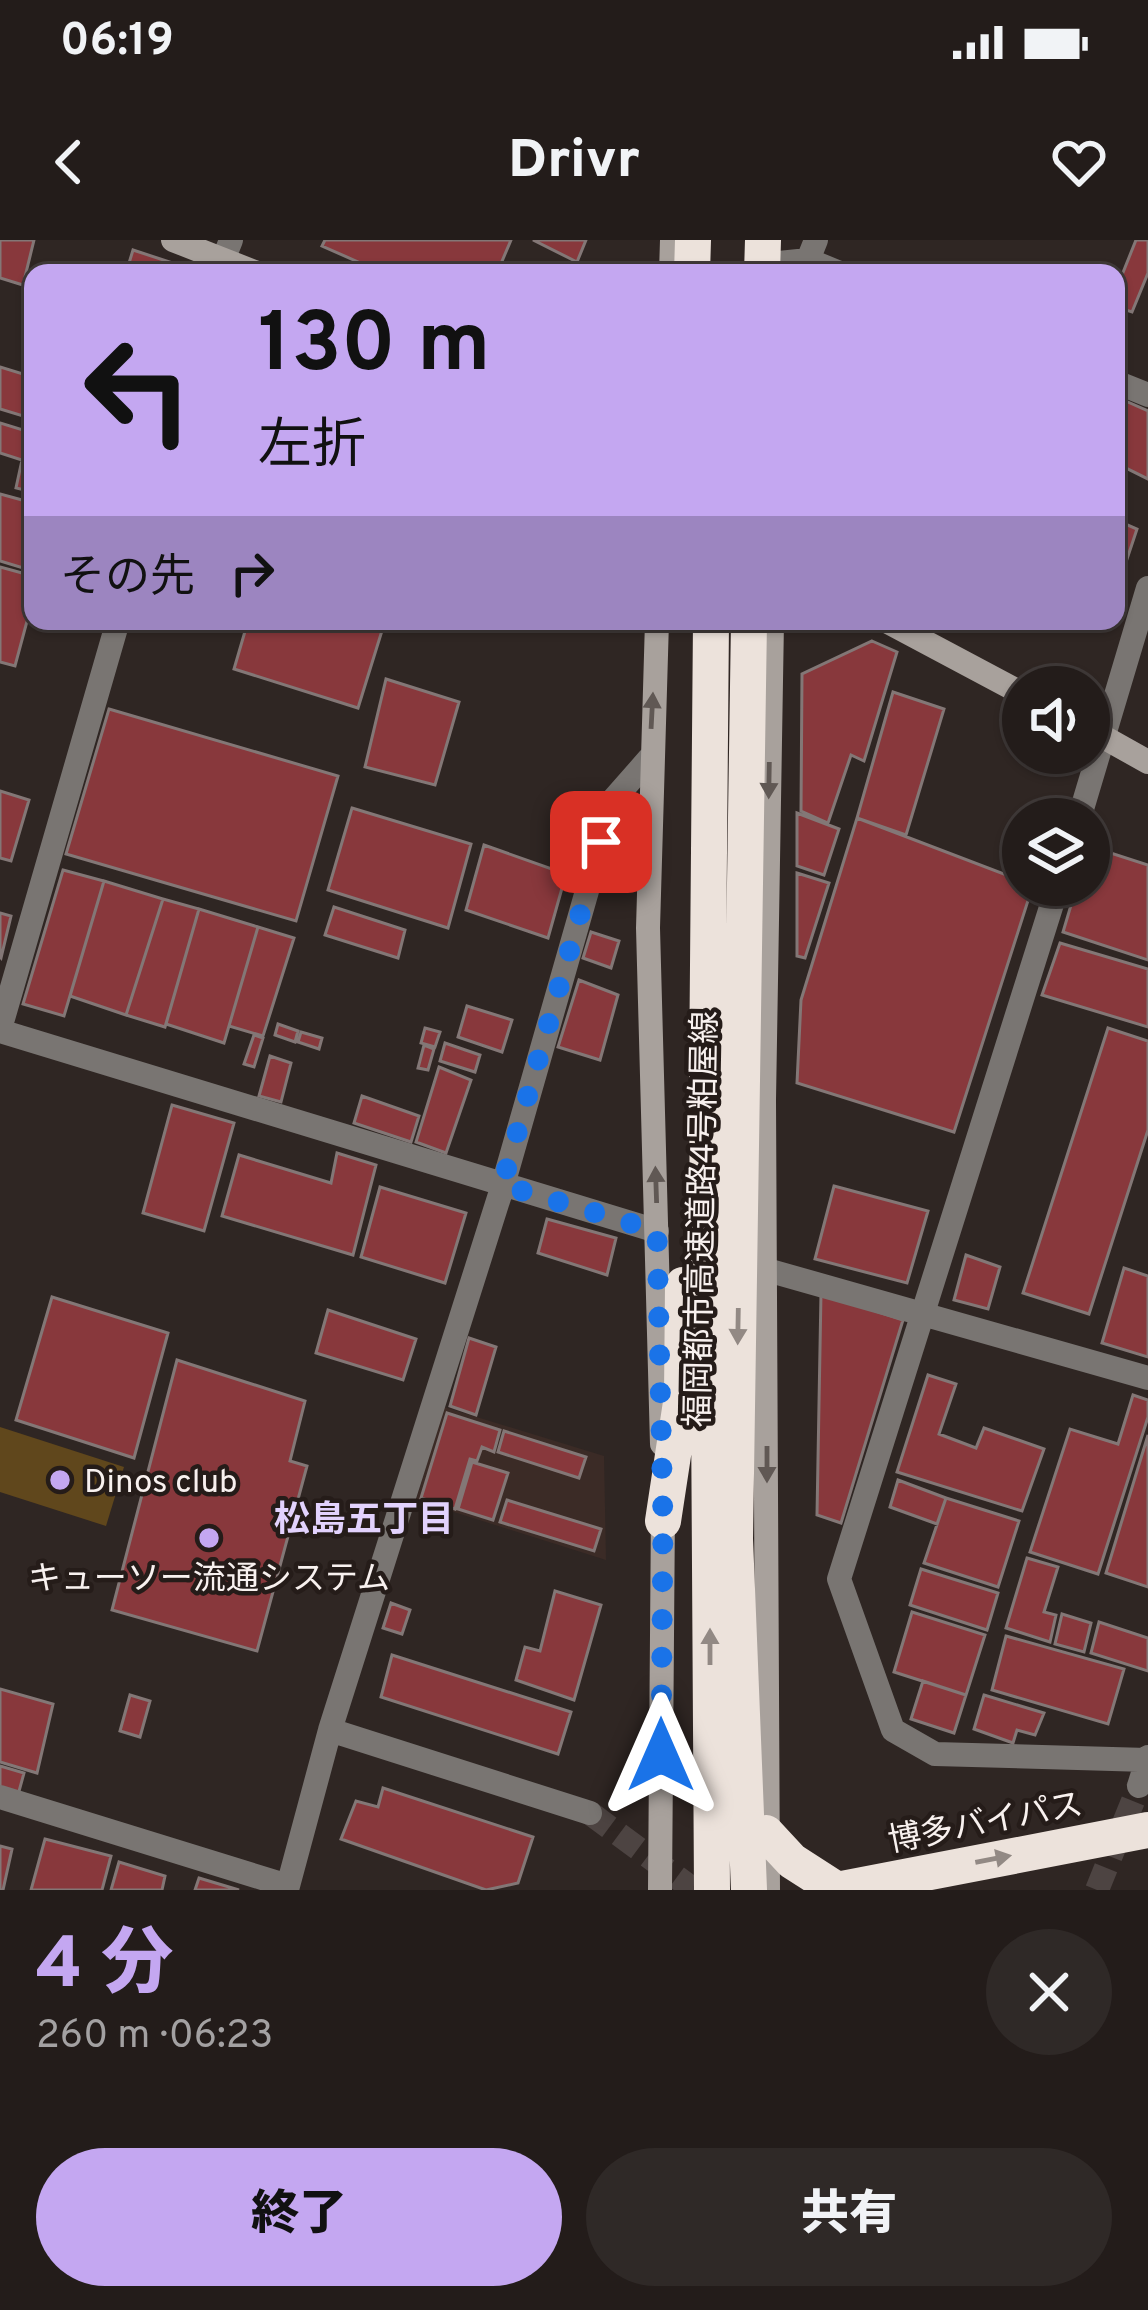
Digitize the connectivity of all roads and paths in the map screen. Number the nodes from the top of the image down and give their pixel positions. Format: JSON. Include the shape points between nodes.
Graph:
{"nodes":[{"id":1,"x":173,"y":240,"type":"edge"},
{"id":2,"x":812,"y":250,"type":"edge"},
{"id":3,"x":224,"y":257,"type":"edge"},
{"id":4,"x":773,"y":258,"type":"edge"},
{"id":5,"x":1148,"y":588,"type":"edge"},
{"id":6,"x":115,"y":630,"type":"edge"},
{"id":7,"x":656,"y":630,"type":"edge"},
{"id":8,"x":688,"y":630,"type":"edge"},
{"id":9,"x":711,"y":630,"type":"edge"},
{"id":10,"x":749,"y":630,"type":"edge"},
{"id":11,"x":772,"y":630,"type":"edge"},
{"id":12,"x":903,"y":630,"type":"edge"},
{"id":13,"x":1002,"y":683,"type":"edge"},
{"id":14,"x":1110,"y":696,"type":"edge"},
{"id":15,"x":1110,"y":740,"type":"edge"},
{"id":16,"x":649,"y":759,"type":"junction"},
{"id":17,"x":1148,"y":762,"type":"edge"},
{"id":18,"x":1051,"y":906,"type":"edge"},
{"id":19,"x":0,"y":1030,"type":"edge"},
{"id":20,"x":502,"y":1185,"type":"junction"},
{"id":21,"x":657,"y":1231,"type":"junction"},
{"id":22,"x":767,"y":1270,"type":"junction"},
{"id":23,"x":923,"y":1310,"type":"junction"},
{"id":24,"x":1148,"y":1378,"type":"edge"},
{"id":25,"x":663,"y":1521,"type":"junction"},
{"id":26,"x":330,"y":1730,"type":"junction"},
{"id":27,"x":1148,"y":1758,"type":"edge"},
{"id":28,"x":1139,"y":1786,"type":"dead end"},
{"id":29,"x":0,"y":1797,"type":"edge"},
{"id":30,"x":590,"y":1814,"type":"tunnel mouth"},
{"id":31,"x":1148,"y":1830,"type":"edge"},
{"id":32,"x":766,"y":1833,"type":"junction"},
{"id":33,"x":287,"y":1888,"type":"edge"},
{"id":34,"x":660,"y":1890,"type":"edge"},
{"id":35,"x":712,"y":1890,"type":"edge"},
{"id":36,"x":749,"y":1890,"type":"edge"},
{"id":37,"x":768,"y":1890,"type":"edge"},
{"id":38,"x":837,"y":1890,"type":"edge"}],
"edges":[{"from":1,"to":3,"type":"street"},
{"from":2,"to":4,"type":"street"},
{"from":5,"to":14,"type":"street"},
{"from":6,"to":19,"type":"street"},
{"from":16,"to":7,"type":"street","one_way":true},
{"from":8,"to":25,"type":"highway","via":[[682,1396]]},
{"from":35,"to":9,"type":"highway","name":"福岡都市高速道路4号粕屋線","one_way":true},
{"from":10,"to":36,"type":"highway","name":"福岡都市高速道路4号粕屋線","one_way":true,"via":[[735,1540]]},
{"from":11,"to":22,"type":"street","one_way":true},
{"from":12,"to":13,"type":"street"},
{"from":15,"to":17,"type":"street"},
{"from":16,"to":20,"type":"street","via":[[613,800]]},
{"from":21,"to":16,"type":"street","one_way":true},
{"from":18,"to":23,"type":"street"},
{"from":19,"to":20,"type":"street"},
{"from":20,"to":21,"type":"street"},
{"from":20,"to":26,"type":"street"},
{"from":21,"to":25,"type":"street"},
{"from":22,"to":23,"type":"street"},
{"from":22,"to":32,"type":"street","one_way":true},
{"from":23,"to":24,"type":"street"},
{"from":23,"to":27,"type":"street","via":[[839,1579],[893,1730],[935,1754]]},
{"from":25,"to":34,"type":"street"},
{"from":26,"to":30,"type":"street"},
{"from":26,"to":33,"type":"street"},
{"from":27,"to":28,"type":"street"},
{"from":29,"to":33,"type":"street"},
{"from":38,"to":31,"type":"highway","name":"博多バイパス","one_way":true},
{"from":32,"to":37,"type":"street"},
{"from":32,"to":38,"type":"highway"}]}
